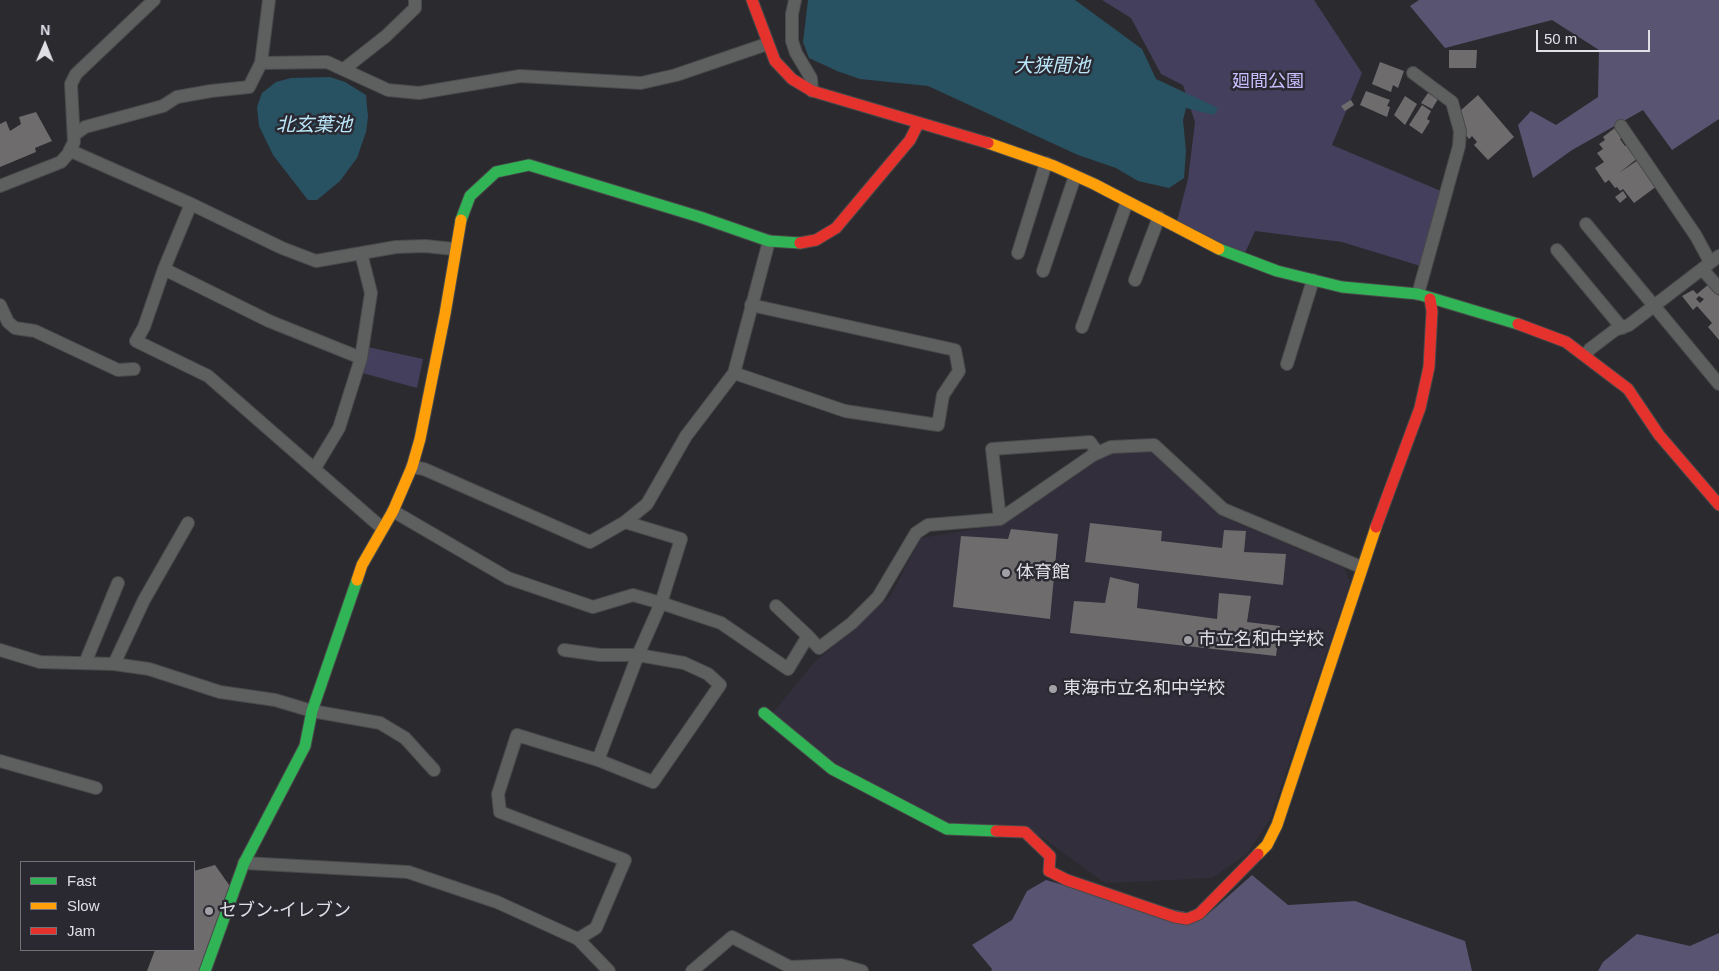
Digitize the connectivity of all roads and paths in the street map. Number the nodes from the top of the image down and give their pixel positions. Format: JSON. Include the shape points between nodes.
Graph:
{"nodes":[{"id":1,"x":154,"y":0,"type":"edge"},
{"id":2,"x":269,"y":0,"type":"edge"},
{"id":3,"x":415,"y":0,"type":"edge"},
{"id":4,"x":752,"y":0,"type":"edge"},
{"id":5,"x":795,"y":0,"type":"edge"},
{"id":6,"x":767,"y":44,"type":"junction"},
{"id":7,"x":261,"y":63,"type":"junction"},
{"id":8,"x":344,"y":69,"type":"junction"},
{"id":9,"x":1413,"y":73,"type":"dead end"},
{"id":10,"x":812,"y":91,"type":"junction"},
{"id":11,"x":918,"y":124,"type":"junction"},
{"id":12,"x":1621,"y":126,"type":"dead end"},
{"id":13,"x":74,"y":136,"type":"junction"},
{"id":14,"x":71,"y":151,"type":"junction"},
{"id":15,"x":1046,"y":163,"type":"junction"},
{"id":16,"x":1075,"y":176,"type":"junction"},
{"id":17,"x":0,"y":186,"type":"edge"},
{"id":18,"x":1127,"y":202,"type":"junction"},
{"id":19,"x":191,"y":204,"type":"junction"},
{"id":20,"x":1159,"y":217,"type":"junction"},
{"id":21,"x":1586,"y":224,"type":"dead end"},
{"id":22,"x":769,"y":241,"type":"junction"},
{"id":23,"x":454,"y":250,"type":"junction"},
{"id":24,"x":1557,"y":250,"type":"dead end"},
{"id":25,"x":1018,"y":252,"type":"dead end"},
{"id":26,"x":361,"y":253,"type":"junction"},
{"id":27,"x":1711,"y":262,"type":"edge"},
{"id":28,"x":164,"y":269,"type":"junction"},
{"id":29,"x":1043,"y":271,"type":"dead end"},
{"id":30,"x":1135,"y":280,"type":"dead end"},
{"id":31,"x":1313,"y":280,"type":"junction"},
{"id":32,"x":1719,"y":288,"type":"edge"},
{"id":33,"x":1424,"y":296,"type":"junction"},
{"id":34,"x":0,"y":305,"type":"edge"},
{"id":35,"x":751,"y":305,"type":"junction"},
{"id":36,"x":1652,"y":306,"type":"junction"},
{"id":37,"x":1082,"y":327,"type":"dead end"},
{"id":38,"x":1622,"y":328,"type":"junction"},
{"id":39,"x":1586,"y":355,"type":"junction"},
{"id":40,"x":361,"y":358,"type":"junction"},
{"id":41,"x":1287,"y":364,"type":"dead end"},
{"id":42,"x":134,"y":369,"type":"dead end"},
{"id":43,"x":734,"y":373,"type":"junction"},
{"id":44,"x":1719,"y":384,"type":"edge"},
{"id":45,"x":1098,"y":453,"type":"junction"},
{"id":46,"x":412,"y":467,"type":"junction"},
{"id":47,"x":315,"y":468,"type":"junction"},
{"id":48,"x":1719,"y":505,"type":"edge"},
{"id":49,"x":393,"y":510,"type":"junction"},
{"id":50,"x":1000,"y":519,"type":"junction"},
{"id":51,"x":625,"y":522,"type":"junction"},
{"id":52,"x":188,"y":523,"type":"dead end"},
{"id":53,"x":382,"y":528,"type":"junction"},
{"id":54,"x":1361,"y":567,"type":"junction"},
{"id":55,"x":118,"y":583,"type":"dead end"},
{"id":56,"x":661,"y":603,"type":"junction"},
{"id":57,"x":776,"y":606,"type":"dead end"},
{"id":58,"x":808,"y":636,"type":"junction"},
{"id":59,"x":0,"y":650,"type":"edge"},
{"id":60,"x":564,"y":650,"type":"dead end"},
{"id":61,"x":638,"y":655,"type":"junction"},
{"id":62,"x":85,"y":663,"type":"junction"},
{"id":63,"x":114,"y":664,"type":"junction"},
{"id":64,"x":312,"y":711,"type":"junction"},
{"id":65,"x":764,"y":713,"type":"dead end"},
{"id":66,"x":598,"y":760,"type":"junction"},
{"id":67,"x":0,"y":761,"type":"edge"},
{"id":68,"x":434,"y":770,"type":"dead end"},
{"id":69,"x":96,"y":788,"type":"dead end"},
{"id":70,"x":244,"y":863,"type":"junction"},
{"id":71,"x":578,"y":939,"type":"junction"},
{"id":72,"x":205,"y":971,"type":"edge"},
{"id":73,"x":609,"y":971,"type":"edge"},
{"id":74,"x":692,"y":971,"type":"edge"},
{"id":75,"x":862,"y":971,"type":"edge"}],
"edges":[{"from":1,"to":13,"type":"street","via":[[76,74],[71,84]]},
{"from":2,"to":7,"type":"street"},
{"from":3,"to":8,"type":"street","via":[[415,8]]},
{"from":4,"to":6,"type":"street"},
{"from":5,"to":10,"type":"street","via":[[792,41],[811,78]]},
{"from":6,"to":8,"type":"street","via":[[676,75],[641,83],[520,76],[419,93],[388,90]]},
{"from":6,"to":10,"type":"street","via":[[775,60],[792,79]]},
{"from":7,"to":8,"type":"street","via":[[327,62]]},
{"from":7,"to":13,"type":"street","via":[[249,87],[211,90],[177,98],[163,106],[85,127]]},
{"from":9,"to":33,"type":"street","via":[[1452,102],[1460,131]]},
{"from":10,"to":11,"type":"street"},
{"from":11,"to":15,"type":"street","via":[[977,139]]},
{"from":11,"to":22,"type":"street","via":[[910,140],[836,228],[816,240],[794,244]]},
{"from":12,"to":27,"type":"street"},
{"from":13,"to":14,"type":"street"},
{"from":14,"to":17,"type":"street","via":[[60,162]]},
{"from":14,"to":19,"type":"street"},
{"from":15,"to":16,"type":"street"},
{"from":15,"to":25,"type":"street"},
{"from":16,"to":18,"type":"street"},
{"from":16,"to":29,"type":"street"},
{"from":18,"to":20,"type":"street"},
{"from":18,"to":37,"type":"street"},
{"from":19,"to":26,"type":"street","via":[[316,262]]},
{"from":19,"to":28,"type":"street"},
{"from":20,"to":30,"type":"street"},
{"from":20,"to":31,"type":"street","via":[[1216,248],[1277,271]]},
{"from":21,"to":36,"type":"street"},
{"from":22,"to":23,"type":"street","via":[[529,165],[496,172],[470,196],[459,224]]},
{"from":22,"to":35,"type":"street"},
{"from":23,"to":26,"type":"street","via":[[415,246]]},
{"from":23,"to":46,"type":"street","via":[[445,314]]},
{"from":24,"to":38,"type":"street"},
{"from":26,"to":40,"type":"street","via":[[371,293]]},
{"from":27,"to":32,"type":"street"},
{"from":27,"to":36,"type":"street"},
{"from":28,"to":40,"type":"street","via":[[269,321]]},
{"from":28,"to":47,"type":"street","via":[[136,341],[208,376]]},
{"from":31,"to":33,"type":"street","via":[[1342,287]]},
{"from":31,"to":41,"type":"street"},
{"from":33,"to":39,"type":"street","via":[[1522,325],[1566,342]]},
{"from":33,"to":54,"type":"street","via":[[1432,311],[1429,367],[1420,408]]},
{"from":34,"to":42,"type":"street","via":[[8,322],[15,328],[35,331],[118,370]]},
{"from":35,"to":43,"type":"street"},
{"from":35,"to":43,"type":"street","via":[[955,350],[959,372],[943,395],[938,424],[845,411]]},
{"from":36,"to":38,"type":"street"},
{"from":36,"to":44,"type":"street"},
{"from":38,"to":39,"type":"street","via":[[1615,330]]},
{"from":39,"to":48,"type":"street","via":[[1628,389],[1659,435]]},
{"from":40,"to":47,"type":"street","via":[[339,428]]},
{"from":43,"to":51,"type":"street","via":[[686,436],[647,504]]},
{"from":45,"to":50,"type":"street"},
{"from":45,"to":50,"type":"street","via":[[1090,442],[992,449]]},
{"from":45,"to":54,"type":"street","via":[[1111,447],[1154,445],[1223,509]]},
{"from":46,"to":49,"type":"street"},
{"from":46,"to":51,"type":"street","via":[[424,469],[590,542]]},
{"from":47,"to":53,"type":"street"},
{"from":49,"to":53,"type":"street"},
{"from":49,"to":56,"type":"street","via":[[508,578],[593,607],[633,595]]},
{"from":50,"to":58,"type":"street","via":[[928,525],[916,533],[878,597],[852,623],[819,648]]},
{"from":51,"to":56,"type":"street","via":[[681,539]]},
{"from":52,"to":63,"type":"street","via":[[144,600]]},
{"from":53,"to":64,"type":"street","via":[[362,565]]},
{"from":54,"to":65,"type":"street","via":[[1277,825],[1267,845],[1199,914],[1188,919],[1102,893],[1049,871],[1050,856],[1025,832],[947,829],[832,769]]},
{"from":55,"to":62,"type":"street"},
{"from":56,"to":58,"type":"street","via":[[721,623],[788,669]]},
{"from":56,"to":61,"type":"street"},
{"from":57,"to":58,"type":"street"},
{"from":59,"to":62,"type":"street","via":[[40,662]]},
{"from":60,"to":61,"type":"street"},
{"from":61,"to":66,"type":"street"},
{"from":61,"to":66,"type":"street","via":[[684,663],[708,674],[720,685],[653,782]]},
{"from":62,"to":63,"type":"street"},
{"from":63,"to":64,"type":"street","via":[[149,668],[220,692],[275,700]]},
{"from":64,"to":68,"type":"street","via":[[380,723],[405,738]]},
{"from":64,"to":70,"type":"street","via":[[305,746]]},
{"from":66,"to":71,"type":"street","via":[[517,735],[498,794],[500,812],[625,860],[596,928]]},
{"from":67,"to":69,"type":"street"},
{"from":70,"to":71,"type":"street","via":[[408,872],[497,902]]},
{"from":70,"to":72,"type":"street"},
{"from":71,"to":73,"type":"street"},
{"from":74,"to":75,"type":"street","via":[[732,937],[790,966],[841,965]]}]}
